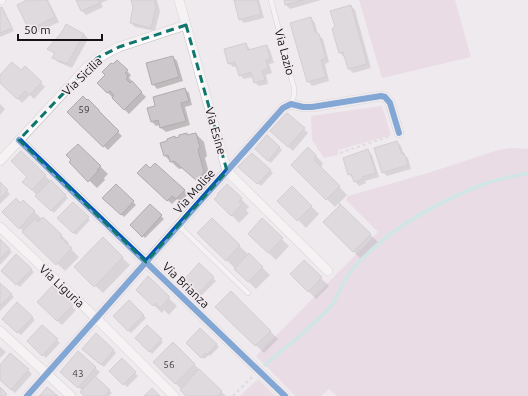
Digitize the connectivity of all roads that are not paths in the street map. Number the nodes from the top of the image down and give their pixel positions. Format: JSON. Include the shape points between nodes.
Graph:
{"nodes":[{"id":1,"x":179,"y":0,"type":"edge"},
{"id":2,"x":272,"y":0,"type":"edge"},
{"id":3,"x":186,"y":26,"type":"junction"},
{"id":4,"x":291,"y":104,"type":"junction"},
{"id":5,"x":399,"y":133,"type":"road end"},
{"id":6,"x":20,"y":140,"type":"junction"},
{"id":7,"x":0,"y":161,"type":"edge"},
{"id":8,"x":227,"y":171,"type":"junction"},
{"id":9,"x":178,"y":225,"type":"junction"},
{"id":10,"x":0,"y":227,"type":"edge"},
{"id":11,"x":146,"y":262,"type":"junction"},
{"id":12,"x":328,"y":271,"type":"dead end"},
{"id":13,"x":248,"y":293,"type":"dead end"},
{"id":14,"x":96,"y":318,"type":"junction"},
{"id":15,"x":0,"y":331,"type":"edge"},
{"id":16,"x":46,"y":374,"type":"junction"},
{"id":17,"x":27,"y":396,"type":"edge"},
{"id":18,"x":71,"y":396,"type":"edge"},
{"id":19,"x":174,"y":396,"type":"edge"},
{"id":20,"x":285,"y":396,"type":"edge"}],
"edges":[{"from":1,"to":3,"type":"street","name":"Via Esine"},
{"from":2,"to":4,"type":"lane","name":"Via Lazio","via":[[294,88]]},
{"from":3,"to":6,"type":"street","name":"Via Sicilia","via":[[119,47],[97,58]]},
{"from":3,"to":8,"type":"street","name":"Via Esine"},
{"from":4,"to":5,"type":"street","via":[[302,107],[385,97],[390,103]]},
{"from":4,"to":8,"type":"street","name":"Via Molise","via":[[283,108]]},
{"from":6,"to":7,"type":"street","name":"Via Sicilia"},
{"from":6,"to":11,"type":"street","name":"Via Brianza"},
{"from":8,"to":9,"type":"street","name":"Via Molise"},
{"from":8,"to":12,"type":"street","name":"Via Esine"},
{"from":9,"to":11,"type":"street","name":"Via Molise"},
{"from":9,"to":13,"type":"lane"},
{"from":10,"to":14,"type":"street","name":"Via Liguria"},
{"from":11,"to":14,"type":"street","name":"Via Molise"},
{"from":11,"to":20,"type":"street","name":"Via Brianza"},
{"from":14,"to":16,"type":"street","name":"Via Molise"},
{"from":14,"to":19,"type":"street","name":"Via Liguria"},
{"from":15,"to":16,"type":"street"},
{"from":16,"to":17,"type":"street","name":"Via Molise"},
{"from":16,"to":18,"type":"street"}]}
